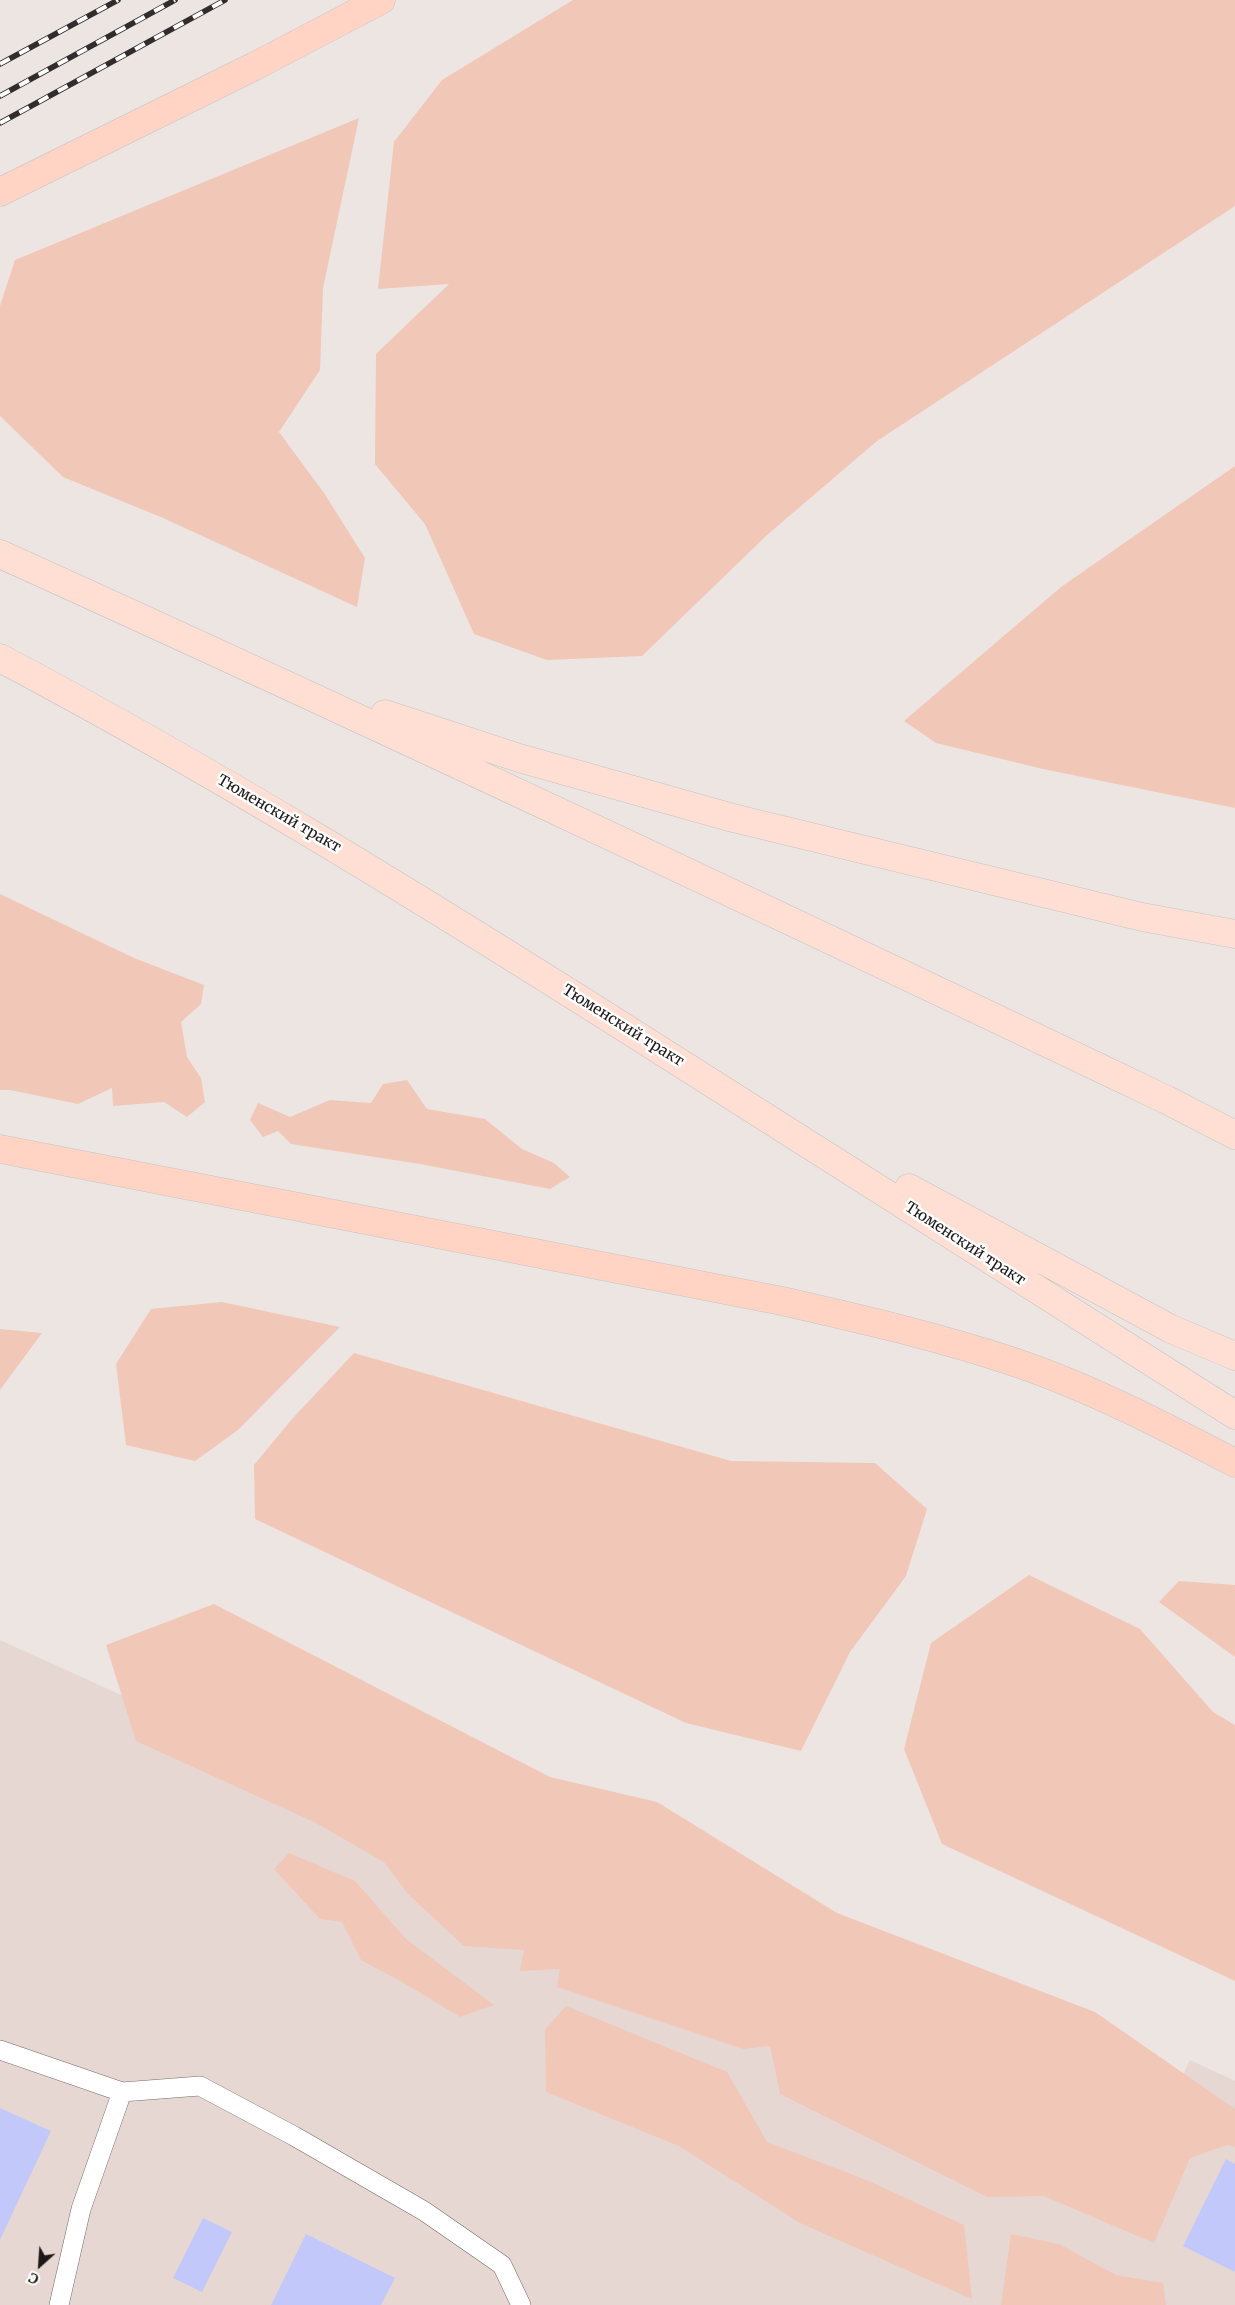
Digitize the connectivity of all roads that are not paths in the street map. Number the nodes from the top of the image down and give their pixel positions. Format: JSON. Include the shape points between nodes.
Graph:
{"nodes":[{"id":1,"x":381,"y":0,"type":"edge"},
{"id":2,"x":0,"y":192,"type":"edge"},
{"id":3,"x":0,"y":554,"type":"edge"},
{"id":4,"x":0,"y":658,"type":"edge"},
{"id":5,"x":270,"y":676,"type":"junction"},
{"id":6,"x":1235,"y":934,"type":"edge"},
{"id":7,"x":708,"y":1079,"type":"junction"},
{"id":8,"x":1235,"y":1135,"type":"edge"},
{"id":9,"x":0,"y":1149,"type":"edge"},
{"id":10,"x":1235,"y":1356,"type":"edge"},
{"id":11,"x":1235,"y":1415,"type":"edge"},
{"id":12,"x":1235,"y":1463,"type":"edge"},
{"id":13,"x":0,"y":2050,"type":"edge"},
{"id":14,"x":122,"y":2092,"type":"junction"},
{"id":15,"x":59,"y":2305,"type":"edge"},
{"id":16,"x":521,"y":2305,"type":"edge"}],
"edges":[{"from":1,"to":2,"type":"highway"},
{"from":3,"to":5,"type":"main road"},
{"from":4,"to":7,"type":"main road","name":"Тюменский тракт","via":[[102,712],[312,833]]},
{"from":5,"to":6,"type":"main road","via":[[519,758],[733,818],[1123,912]]},
{"from":5,"to":8,"type":"main road","via":[[730,892]]},
{"from":7,"to":10,"type":"main road","via":[[1171,1329]]},
{"from":7,"to":11,"type":"main road","name":"Тюменский тракт"},
{"from":9,"to":12,"type":"highway","via":[[782,1301],[907,1330],[1018,1364],[1088,1392]]},
{"from":13,"to":14,"type":"lane"},
{"from":14,"to":15,"type":"lane","via":[[81,2209]]},
{"from":14,"to":16,"type":"lane","via":[[200,2086],[294,2136],[424,2211],[502,2265]]}]}
